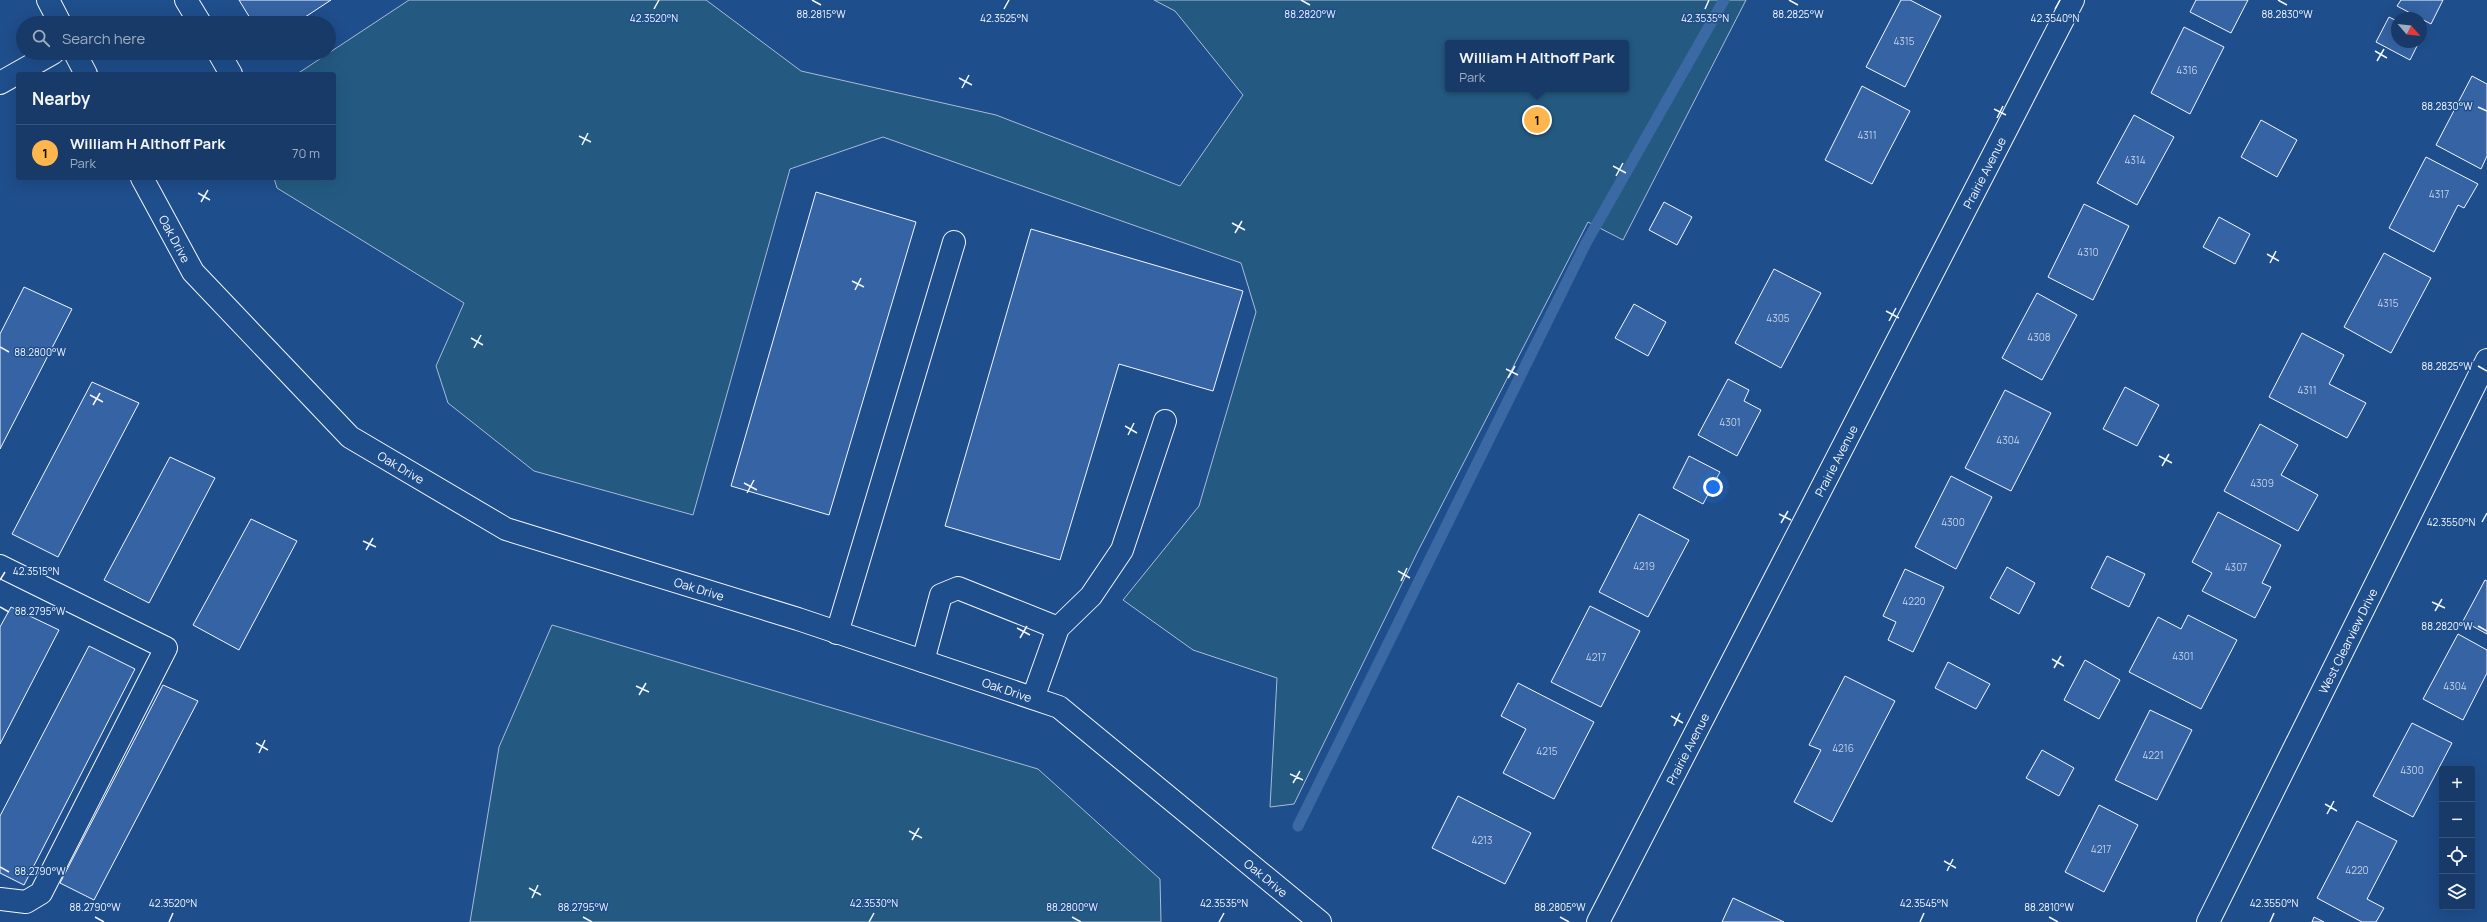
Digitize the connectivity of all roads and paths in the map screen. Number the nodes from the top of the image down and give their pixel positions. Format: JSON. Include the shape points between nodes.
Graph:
{"nodes":[{"id":1,"x":48,"y":0,"type":"edge"},
{"id":2,"x":186,"y":0,"type":"edge"},
{"id":3,"x":2073,"y":0,"type":"edge"},
{"id":4,"x":56,"y":16,"type":"edge"},
{"id":5,"x":196,"y":16,"type":"edge"},
{"id":6,"x":40,"y":60,"type":"edge"},
{"id":7,"x":79,"y":60,"type":"edge"},
{"id":8,"x":223,"y":60,"type":"edge"},
{"id":9,"x":19,"y":72,"type":"edge"},
{"id":10,"x":85,"y":72,"type":"edge"},
{"id":11,"x":230,"y":72,"type":"edge"},
{"id":12,"x":16,"y":74,"type":"edge"},
{"id":13,"x":0,"y":83,"type":"edge"},
{"id":14,"x":143,"y":180,"type":"edge"},
{"id":15,"x":954,"y":242,"type":"dead end"},
{"id":16,"x":2487,"y":360,"type":"edge"},
{"id":17,"x":1165,"y":421,"type":"dead end"},
{"id":18,"x":0,"y":566,"type":"edge"},
{"id":19,"x":1058,"y":628,"type":"junction"},
{"id":20,"x":837,"y":633,"type":"junction"},
{"id":21,"x":923,"y":661,"type":"junction"},
{"id":22,"x":1033,"y":698,"type":"junction"},
{"id":23,"x":0,"y":899,"type":"edge"},
{"id":24,"x":1320,"y":922,"type":"edge"},
{"id":25,"x":1598,"y":922,"type":"edge"},
{"id":26,"x":2208,"y":922,"type":"edge"}],
"edges":[{"from":1,"to":4,"type":"street"},
{"from":2,"to":5,"type":"street"},
{"from":3,"to":25,"type":"street","name":"Prairie Avenue"},
{"from":6,"to":9,"type":"street"},
{"from":7,"to":10,"type":"street"},
{"from":8,"to":11,"type":"street"},
{"from":12,"to":13,"type":"street"},
{"from":14,"to":20,"type":"street","name":"Oak Drive","via":[[193,272],[350,436],[506,529]]},
{"from":15,"to":20,"type":"street"},
{"from":16,"to":26,"type":"street","name":"West Clearview Drive"},
{"from":17,"to":19,"type":"street","via":[[1122,550],[1090,596]]},
{"from":18,"to":23,"type":"street","via":[[166,648],[41,893],[26,902]]},
{"from":19,"to":21,"type":"street","via":[[958,588],[941,595]]},
{"from":19,"to":22,"type":"street"},
{"from":20,"to":21,"type":"street","name":"Oak Drive"},
{"from":21,"to":22,"type":"street","name":"Oak Drive"},
{"from":22,"to":24,"type":"street","name":"Oak Drive","via":[[1058,706]]}]}
